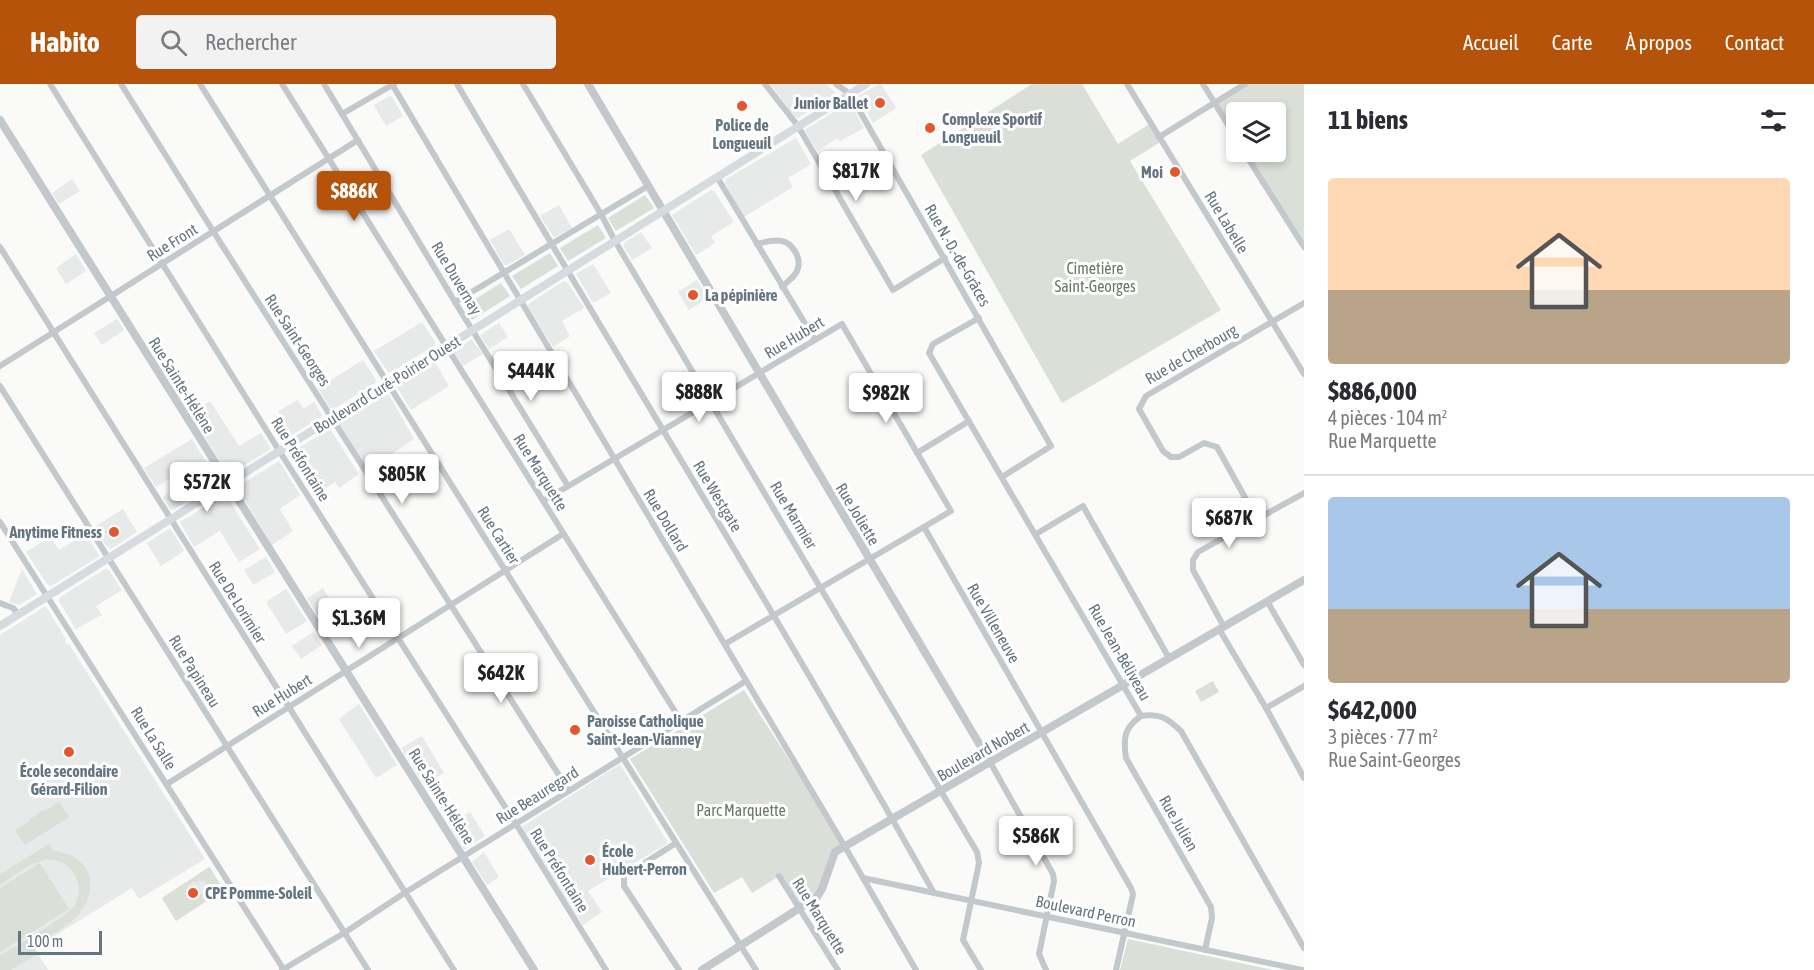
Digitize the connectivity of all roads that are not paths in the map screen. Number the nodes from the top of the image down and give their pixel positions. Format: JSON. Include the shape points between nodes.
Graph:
{"nodes":[{"id":1,"x":50,"y":84,"type":"edge"},
{"id":2,"x":121,"y":84,"type":"edge"},
{"id":3,"x":200,"y":84,"type":"edge"},
{"id":4,"x":282,"y":84,"type":"edge"},
{"id":5,"x":324,"y":84,"type":"edge"},
{"id":6,"x":393,"y":84,"type":"edge"},
{"id":7,"x":457,"y":84,"type":"edge"},
{"id":8,"x":523,"y":84,"type":"edge"},
{"id":9,"x":588,"y":84,"type":"edge"},
{"id":10,"x":765,"y":84,"type":"edge"},
{"id":11,"x":836,"y":84,"type":"edge"},
{"id":12,"x":866,"y":84,"type":"edge"},
{"id":13,"x":1126,"y":84,"type":"edge"},
{"id":14,"x":1203,"y":84,"type":"edge"},
{"id":15,"x":1245,"y":84,"type":"edge"},
{"id":16,"x":850,"y":94,"type":"junction"},
{"id":17,"x":1214,"y":103,"type":"junction"},
{"id":18,"x":342,"y":114,"type":"junction"},
{"id":19,"x":0,"y":120,"type":"edge"},
{"id":20,"x":1226,"y":122,"type":"edge"},
{"id":21,"x":798,"y":126,"type":"junction"},
{"id":22,"x":1159,"y":137,"type":"junction"},
{"id":23,"x":358,"y":140,"type":"junction"},
{"id":24,"x":329,"y":158,"type":"junction"},
{"id":25,"x":1250,"y":162,"type":"edge"},
{"id":26,"x":717,"y":177,"type":"junction"},
{"id":27,"x":648,"y":186,"type":"junction"},
{"id":28,"x":270,"y":196,"type":"junction"},
{"id":29,"x":663,"y":211,"type":"junction"},
{"id":30,"x":601,"y":214,"type":"junction"},
{"id":31,"x":213,"y":231,"type":"junction"},
{"id":32,"x":615,"y":241,"type":"junction"},
{"id":33,"x":551,"y":244,"type":"junction"},
{"id":34,"x":757,"y":244,"type":"junction"},
{"id":35,"x":0,"y":247,"type":"edge"},
{"id":36,"x":1304,"y":247,"type":"edge"},
{"id":37,"x":945,"y":258,"type":"junction"},
{"id":38,"x":163,"y":263,"type":"junction"},
{"id":39,"x":567,"y":271,"type":"junction"},
{"id":40,"x":504,"y":273,"type":"junction"},
{"id":41,"x":782,"y":287,"type":"junction"},
{"id":42,"x":110,"y":297,"type":"junction"},
{"id":43,"x":520,"y":300,"type":"junction"},
{"id":44,"x":455,"y":302,"type":"junction"},
{"id":45,"x":1304,"y":303,"type":"edge"},
{"id":46,"x":979,"y":318,"type":"junction"},
{"id":47,"x":1272,"y":322,"type":"junction"},
{"id":48,"x":472,"y":330,"type":"junction"},
{"id":49,"x":54,"y":332,"type":"junction"},
{"id":50,"x":814,"y":340,"type":"junction"},
{"id":51,"x":447,"y":347,"type":"junction"},
{"id":52,"x":0,"y":366,"type":"edge"},
{"id":53,"x":759,"y":373,"type":"junction"},
{"id":54,"x":1304,"y":374,"type":"edge"},
{"id":55,"x":388,"y":384,"type":"junction"},
{"id":56,"x":0,"y":386,"type":"edge"},
{"id":57,"x":711,"y":401,"type":"junction"},
{"id":58,"x":332,"y":419,"type":"junction"},
{"id":59,"x":969,"y":421,"type":"junction"},
{"id":60,"x":663,"y":430,"type":"junction"},
{"id":61,"x":280,"y":452,"type":"junction"},
{"id":62,"x":917,"y":453,"type":"junction"},
{"id":63,"x":614,"y":459,"type":"junction"},
{"id":64,"x":1002,"y":477,"type":"junction"},
{"id":65,"x":229,"y":484,"type":"junction"},
{"id":66,"x":568,"y":486,"type":"junction"},
{"id":67,"x":1304,"y":493,"type":"edge"},
{"id":68,"x":543,"y":501,"type":"junction"},
{"id":69,"x":1257,"y":519,"type":"junction"},
{"id":70,"x":170,"y":520,"type":"junction"},
{"id":71,"x":0,"y":522,"type":"edge"},
{"id":72,"x":924,"y":526,"type":"junction"},
{"id":73,"x":563,"y":534,"type":"junction"},
{"id":74,"x":1036,"y":534,"type":"junction"},
{"id":75,"x":109,"y":559,"type":"junction"},
{"id":76,"x":869,"y":559,"type":"junction"},
{"id":77,"x":505,"y":571,"type":"junction"},
{"id":78,"x":1304,"y":580,"type":"edge"},
{"id":79,"x":821,"y":587,"type":"junction"},
{"id":80,"x":48,"y":597,"type":"junction"},
{"id":81,"x":1267,"y":601,"type":"junction"},
{"id":82,"x":0,"y":603,"type":"edge"},
{"id":83,"x":452,"y":605,"type":"junction"},
{"id":84,"x":19,"y":615,"type":"junction"},
{"id":85,"x":773,"y":616,"type":"junction"},
{"id":86,"x":0,"y":626,"type":"edge"},
{"id":87,"x":1221,"y":628,"type":"junction"},
{"id":88,"x":398,"y":639,"type":"junction"},
{"id":89,"x":724,"y":645,"type":"junction"},
{"id":90,"x":1169,"y":658,"type":"junction"},
{"id":91,"x":1304,"y":665,"type":"edge"},
{"id":92,"x":348,"y":671,"type":"junction"},
{"id":93,"x":746,"y":681,"type":"junction"},
{"id":94,"x":1124,"y":684,"type":"junction"},
{"id":95,"x":1304,"y":686,"type":"edge"},
{"id":96,"x":288,"y":707,"type":"junction"},
{"id":97,"x":1266,"y":708,"type":"junction"},
{"id":98,"x":1142,"y":716,"type":"junction"},
{"id":99,"x":681,"y":721,"type":"junction"},
{"id":100,"x":1041,"y":733,"type":"junction"},
{"id":101,"x":226,"y":746,"type":"junction"},
{"id":102,"x":623,"y":757,"type":"junction"},
{"id":103,"x":990,"y":762,"type":"junction"},
{"id":104,"x":1304,"y":778,"type":"edge"},
{"id":105,"x":167,"y":784,"type":"junction"},
{"id":106,"x":569,"y":791,"type":"junction"},
{"id":107,"x":941,"y":791,"type":"junction"},
{"id":108,"x":893,"y":819,"type":"junction"},
{"id":109,"x":516,"y":824,"type":"junction"},
{"id":110,"x":676,"y":843,"type":"junction"},
{"id":111,"x":845,"y":846,"type":"junction"},
{"id":112,"x":464,"y":856,"type":"junction"},
{"id":113,"x":779,"y":876,"type":"dead end"},
{"id":114,"x":863,"y":878,"type":"junction"},
{"id":115,"x":406,"y":892,"type":"junction"},
{"id":116,"x":934,"y":893,"type":"junction"},
{"id":117,"x":970,"y":900,"type":"junction"},
{"id":118,"x":799,"y":909,"type":"junction"},
{"id":119,"x":1047,"y":916,"type":"junction"},
{"id":120,"x":344,"y":933,"type":"junction"},
{"id":121,"x":1125,"y":933,"type":"junction"},
{"id":122,"x":741,"y":946,"type":"junction"},
{"id":123,"x":1304,"y":948,"type":"edge"},
{"id":124,"x":1205,"y":950,"type":"junction"},
{"id":125,"x":1281,"y":968,"type":"edge"},
{"id":126,"x":283,"y":970,"type":"edge"},
{"id":127,"x":368,"y":970,"type":"edge"},
{"id":128,"x":454,"y":970,"type":"edge"},
{"id":129,"x":534,"y":970,"type":"edge"},
{"id":130,"x":606,"y":970,"type":"edge"},
{"id":131,"x":679,"y":970,"type":"edge"},
{"id":132,"x":702,"y":970,"type":"edge"},
{"id":133,"x":756,"y":970,"type":"edge"},
{"id":134,"x":838,"y":970,"type":"edge"},
{"id":135,"x":916,"y":970,"type":"edge"},
{"id":136,"x":981,"y":970,"type":"edge"},
{"id":137,"x":1046,"y":970,"type":"edge"},
{"id":138,"x":1116,"y":970,"type":"edge"},
{"id":139,"x":1302,"y":970,"type":"edge"}],
"edges":[{"from":1,"to":38,"type":"street","name":"Rue Préfontaine"},
{"from":2,"to":31,"type":"street","name":"Rue Saint-Georges"},
{"from":3,"to":28,"type":"street","name":"Rue Cartier"},
{"from":4,"to":24,"type":"street","name":"Rue Marquette"},
{"from":5,"to":18,"type":"street","name":"Rue Duvernay"},
{"from":6,"to":18,"type":"street"},
{"from":6,"to":40,"type":"street","name":"Rue Dollard"},
{"from":7,"to":33,"type":"street","name":"Rue Westgate"},
{"from":8,"to":30,"type":"street","name":"Rue Marmier"},
{"from":9,"to":27,"type":"street","name":"Rue Joliette"},
{"from":10,"to":21,"type":"street"},
{"from":11,"to":16,"type":"street","name":"Rue N.-D.-de-Grâces"},
{"from":12,"to":16,"type":"main road","name":"Boulevard Curé-Poirier Ouest"},
{"from":13,"to":22,"type":"street","name":"Rue Labelle"},
{"from":14,"to":17,"type":"street"},
{"from":15,"to":17,"type":"street"},
{"from":16,"to":21,"type":"main road","name":"Boulevard Curé-Poirier Ouest"},
{"from":16,"to":37,"type":"street","name":"Rue N.-D.-de-Grâces"},
{"from":17,"to":20,"type":"street"},
{"from":17,"to":22,"type":"street"},
{"from":18,"to":23,"type":"street","name":"Rue Duvernay"},
{"from":19,"to":42,"type":"street","name":"Rue Sainte-Hélène"},
{"from":21,"to":26,"type":"main road","name":"Boulevard Curé-Poirier Ouest"},
{"from":21,"to":37,"type":"street","via":[[893,290]]},
{"from":22,"to":47,"type":"street","name":"Rue Labelle"},
{"from":23,"to":24,"type":"street","name":"Rue Front"},
{"from":23,"to":44,"type":"street","name":"Rue Duvernay"},
{"from":24,"to":28,"type":"street","name":"Rue Front"},
{"from":24,"to":51,"type":"street","name":"Rue Marquette"},
{"from":25,"to":36,"type":"street"},
{"from":26,"to":29,"type":"main road","name":"Boulevard Curé-Poirier Ouest"},
{"from":26,"to":34,"type":"street"},
{"from":27,"to":29,"type":"street","name":"Rue Joliette"},
{"from":27,"to":30,"type":"street"},
{"from":28,"to":31,"type":"street","name":"Rue Front"},
{"from":28,"to":55,"type":"street","name":"Rue Cartier"},
{"from":29,"to":32,"type":"main road","name":"Boulevard Curé-Poirier Ouest"},
{"from":29,"to":53,"type":"street","name":"Rue Joliette"},
{"from":30,"to":32,"type":"street","name":"Rue Marmier"},
{"from":30,"to":33,"type":"street"},
{"from":31,"to":38,"type":"street","name":"Rue Front"},
{"from":31,"to":58,"type":"street","name":"Rue Saint-Georges"},
{"from":32,"to":39,"type":"main road","name":"Boulevard Curé-Poirier Ouest"},
{"from":32,"to":57,"type":"street","name":"Rue Marmier"},
{"from":33,"to":39,"type":"street","name":"Rue Westgate"},
{"from":33,"to":40,"type":"street"},
{"from":34,"to":41,"type":"street"},
{"from":34,"to":41,"type":"street","via":[[782,241],[795,252],[798,268]]},
{"from":35,"to":49,"type":"street","name":"Rue De Lorimier"},
{"from":37,"to":46,"type":"street","name":"Rue N.-D.-de-Grâces"},
{"from":38,"to":42,"type":"street","name":"Rue Front"},
{"from":38,"to":61,"type":"street","name":"Rue Préfontaine"},
{"from":39,"to":43,"type":"main road","name":"Boulevard Curé-Poirier Ouest"},
{"from":39,"to":60,"type":"street","name":"Rue Westgate"},
{"from":40,"to":43,"type":"street","name":"Rue Dollard"},
{"from":40,"to":44,"type":"street"},
{"from":41,"to":50,"type":"street"},
{"from":42,"to":49,"type":"street","name":"Rue Front"},
{"from":42,"to":65,"type":"street","name":"Rue Sainte-Hélène"},
{"from":43,"to":48,"type":"main road","name":"Boulevard Curé-Poirier Ouest"},
{"from":43,"to":63,"type":"street","name":"Rue Dollard"},
{"from":44,"to":48,"type":"street","name":"Rue Duvernay"},
{"from":45,"to":47,"type":"street","name":"Rue de Cherbourg"},
{"from":46,"to":59,"type":"street","name":"Rue Jean-Béliveau","via":[[933,344],[929,353]]},
{"from":46,"to":64,"type":"street","name":"Rue N.-D.-de-Grâces","via":[[1051,446]]},
{"from":47,"to":54,"type":"street","name":"Rue Labelle"},
{"from":47,"to":69,"type":"street","name":"Rue de Cherbourg","via":[[1146,396],[1139,409],[1163,451],[1171,457],[1179,457],[1204,443],[1217,447]]},
{"from":48,"to":51,"type":"main road","name":"Boulevard Curé-Poirier Ouest"},
{"from":48,"to":66,"type":"street","name":"Rue Duvernay"},
{"from":49,"to":52,"type":"street","name":"Rue Front"},
{"from":49,"to":70,"type":"street","name":"Rue De Lorimier"},
{"from":50,"to":53,"type":"street","name":"Rue Hubert"},
{"from":50,"to":62,"type":"street","name":"Rue Hubert","via":[[842,324]]},
{"from":51,"to":55,"type":"main road","name":"Boulevard Curé-Poirier Ouest"},
{"from":51,"to":68,"type":"street","name":"Rue Marquette"},
{"from":53,"to":57,"type":"street","name":"Rue Hubert"},
{"from":53,"to":76,"type":"street","name":"Rue Joliette"},
{"from":55,"to":58,"type":"main road","name":"Boulevard Curé-Poirier Ouest"},
{"from":55,"to":77,"type":"street","name":"Rue Cartier"},
{"from":56,"to":75,"type":"street","name":"Rue Papineau"},
{"from":57,"to":60,"type":"street","name":"Rue Hubert"},
{"from":57,"to":79,"type":"street","name":"Rue Marmier"},
{"from":58,"to":61,"type":"main road","name":"Boulevard Curé-Poirier Ouest"},
{"from":58,"to":83,"type":"street","name":"Rue Saint-Georges"},
{"from":59,"to":62,"type":"street"},
{"from":59,"to":64,"type":"street","name":"Rue Jean-Béliveau"},
{"from":60,"to":63,"type":"street","name":"Rue Hubert"},
{"from":60,"to":85,"type":"street","name":"Rue Westgate"},
{"from":61,"to":65,"type":"main road","name":"Boulevard Curé-Poirier Ouest"},
{"from":61,"to":88,"type":"street","name":"Rue Préfontaine"},
{"from":62,"to":72,"type":"street","via":[[951,511]]},
{"from":63,"to":66,"type":"street","name":"Rue Hubert"},
{"from":63,"to":89,"type":"street","name":"Rue Dollard"},
{"from":64,"to":74,"type":"street","name":"Rue Jean-Béliveau"},
{"from":65,"to":70,"type":"main road","name":"Boulevard Curé-Poirier Ouest"},
{"from":65,"to":92,"type":"street","name":"Rue Sainte-Hélène"},
{"from":66,"to":68,"type":"street","name":"Rue Hubert"},
{"from":67,"to":69,"type":"street"},
{"from":68,"to":73,"type":"street","name":"Rue Marquette"},
{"from":69,"to":87,"type":"street","via":[[1198,552],[1193,560],[1193,570]]},
{"from":70,"to":75,"type":"main road","name":"Boulevard Curé-Poirier Ouest"},
{"from":70,"to":96,"type":"street","name":"Rue De Lorimier"},
{"from":71,"to":80,"type":"street","name":"Rue La Salle"},
{"from":72,"to":76,"type":"street"},
{"from":72,"to":100,"type":"street","name":"Rue Villeneuve"},
{"from":73,"to":77,"type":"street","name":"Rue Hubert"},
{"from":73,"to":99,"type":"street","name":"Rue Marquette"},
{"from":74,"to":90,"type":"street","via":[[1083,506]]},
{"from":74,"to":94,"type":"street","name":"Rue Jean-Béliveau"},
{"from":75,"to":80,"type":"main road","name":"Boulevard Curé-Poirier Ouest"},
{"from":75,"to":101,"type":"street","name":"Rue Papineau"},
{"from":76,"to":79,"type":"street"},
{"from":76,"to":103,"type":"street","name":"Rue Joliette"},
{"from":77,"to":83,"type":"street","name":"Rue Hubert"},
{"from":77,"to":102,"type":"street","name":"Rue Cartier"},
{"from":78,"to":81,"type":"street","name":"Boulevard Nobert"},
{"from":79,"to":85,"type":"street"},
{"from":79,"to":107,"type":"street","name":"Rue Marmier"},
{"from":80,"to":84,"type":"main road","name":"Boulevard Curé-Poirier Ouest"},
{"from":80,"to":105,"type":"street","name":"Rue La Salle"},
{"from":81,"to":87,"type":"street","name":"Boulevard Nobert"},
{"from":81,"to":91,"type":"street"},
{"from":82,"to":84,"type":"street"},
{"from":83,"to":88,"type":"street","name":"Rue Hubert"},
{"from":83,"to":106,"type":"street","name":"Rue Saint-Georges"},
{"from":84,"to":86,"type":"main road","name":"Boulevard Curé-Poirier Ouest"},
{"from":85,"to":89,"type":"street"},
{"from":85,"to":108,"type":"street","name":"Rue Westgate"},
{"from":87,"to":90,"type":"street","name":"Boulevard Nobert"},
{"from":87,"to":97,"type":"street"},
{"from":88,"to":92,"type":"street","name":"Rue Hubert"},
{"from":88,"to":109,"type":"street","name":"Rue Préfontaine"},
{"from":89,"to":93,"type":"street","name":"Rue Dollard"},
{"from":90,"to":94,"type":"street","name":"Boulevard Nobert"},
{"from":92,"to":96,"type":"street","name":"Rue Hubert"},
{"from":92,"to":112,"type":"street","name":"Rue Sainte-Hélène"},
{"from":93,"to":99,"type":"street","name":"Rue Beauregard"},
{"from":93,"to":111,"type":"street","name":"Rue Dollard"},
{"from":94,"to":98,"type":"street","name":"Rue Jean-Béliveau"},
{"from":94,"to":100,"type":"street","name":"Boulevard Nobert"},
{"from":95,"to":97,"type":"street"},
{"from":96,"to":101,"type":"street","name":"Rue Hubert"},
{"from":96,"to":115,"type":"street","name":"Rue De Lorimier"},
{"from":97,"to":104,"type":"street"},
{"from":98,"to":123,"type":"street","name":"Rue Jean-Béliveau","via":[[1155,714],[1170,720],[1181,731]]},
{"from":98,"to":124,"type":"street","name":"Rue Julien","via":[[1127,730],[1126,758],[1211,907]]},
{"from":99,"to":102,"type":"street","name":"Rue Beauregard"},
{"from":100,"to":103,"type":"street","name":"Boulevard Nobert"},
{"from":100,"to":121,"type":"street","name":"Rue Villeneuve","via":[[1131,888]]},
{"from":101,"to":105,"type":"street","name":"Rue Hubert"},
{"from":101,"to":120,"type":"street","name":"Rue Papineau"},
{"from":102,"to":106,"type":"street","name":"Rue Beauregard"},
{"from":102,"to":110,"type":"street","name":"Rue Cartier"},
{"from":103,"to":107,"type":"street","name":"Boulevard Nobert"},
{"from":103,"to":119,"type":"street","name":"Rue Joliette","via":[[1052,871],[1054,881]]},
{"from":105,"to":126,"type":"street","name":"Rue La Salle"},
{"from":106,"to":109,"type":"street","name":"Rue Beauregard"},
{"from":107,"to":108,"type":"street","name":"Boulevard Nobert"},
{"from":107,"to":117,"type":"street","name":"Rue Marmier","via":[[979,857]]},
{"from":108,"to":111,"type":"street","name":"Boulevard Nobert"},
{"from":108,"to":116,"type":"street","name":"Rue Westgate"},
{"from":109,"to":112,"type":"street","name":"Rue Beauregard"},
{"from":109,"to":130,"type":"street","name":"Rue Préfontaine"},
{"from":110,"to":122,"type":"street","name":"Rue Cartier"},
{"from":110,"to":131,"type":"street","via":[[624,876],[624,886]]},
{"from":111,"to":114,"type":"street","name":"Rue Dollard"},
{"from":111,"to":118,"type":"street","name":"Boulevard Nobert","via":[[835,852],[817,897]]},
{"from":112,"to":115,"type":"street","name":"Rue Beauregard"},
{"from":112,"to":129,"type":"street","name":"Rue Sainte-Hélène"},
{"from":113,"to":118,"type":"street","name":"Rue Marquette"},
{"from":114,"to":116,"type":"street","name":"Boulevard Perron"},
{"from":114,"to":135,"type":"street","name":"Rue Dollard"},
{"from":115,"to":120,"type":"street","name":"Rue Beauregard"},
{"from":115,"to":128,"type":"street","name":"Rue De Lorimier"},
{"from":116,"to":117,"type":"street","name":"Boulevard Perron"},
{"from":117,"to":119,"type":"street","name":"Boulevard Perron"},
{"from":117,"to":136,"type":"street","name":"Rue Marmier","via":[[963,940]]},
{"from":118,"to":122,"type":"street","name":"Boulevard Nobert"},
{"from":118,"to":134,"type":"street","name":"Rue Marquette"},
{"from":119,"to":121,"type":"street","name":"Boulevard Perron"},
{"from":119,"to":137,"type":"street","name":"Rue Joliette","via":[[1039,954]]},
{"from":120,"to":126,"type":"street","name":"Rue Beauregard"},
{"from":120,"to":127,"type":"street","name":"Rue Papineau"},
{"from":121,"to":124,"type":"street","name":"Boulevard Perron"},
{"from":121,"to":138,"type":"street","name":"Rue Villeneuve"},
{"from":122,"to":132,"type":"street","name":"Boulevard Nobert"},
{"from":122,"to":133,"type":"street","name":"Rue Cartier"},
{"from":124,"to":125,"type":"street","name":"Boulevard Perron"},
{"from":125,"to":139,"type":"street","name":"Boulevard Perron"}]}
